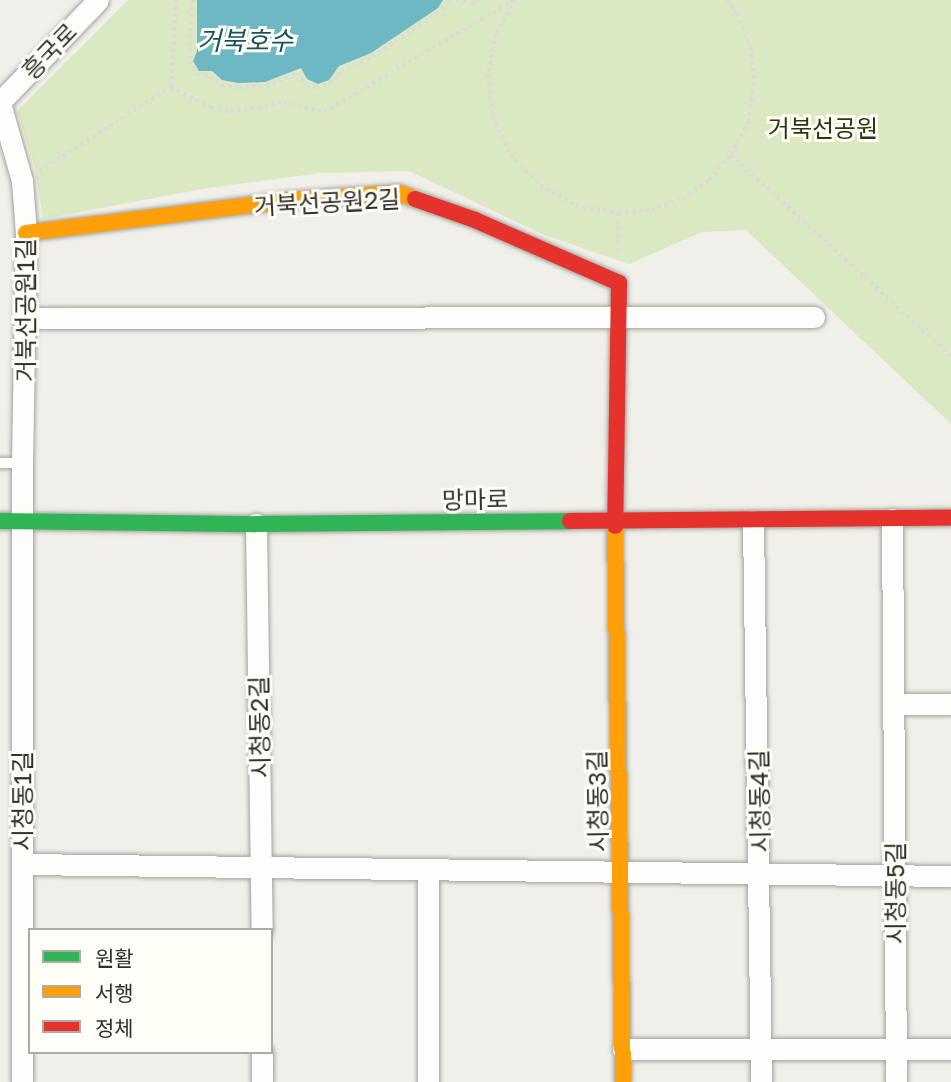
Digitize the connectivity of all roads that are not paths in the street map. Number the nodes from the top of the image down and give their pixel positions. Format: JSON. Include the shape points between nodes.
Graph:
{"nodes":[{"id":1,"x":98,"y":0,"type":"edge"},
{"id":2,"x":0,"y":103,"type":"edge"},
{"id":3,"x":26,"y":233,"type":"junction"},
{"id":4,"x":814,"y":317,"type":"dead end"},
{"id":5,"x":26,"y":318,"type":"junction"},
{"id":6,"x":618,"y":320,"type":"junction"},
{"id":7,"x":0,"y":463,"type":"edge"},
{"id":8,"x":22,"y":463,"type":"junction"},
{"id":9,"x":951,"y":518,"type":"edge"},
{"id":10,"x":892,"y":519,"type":"junction"},
{"id":11,"x":615,"y":520,"type":"junction"},
{"id":12,"x":0,"y":521,"type":"edge"},
{"id":13,"x":22,"y":521,"type":"junction"},
{"id":14,"x":753,"y":521,"type":"junction"},
{"id":15,"x":256,"y":524,"type":"junction"},
{"id":16,"x":895,"y":704,"type":"junction"},
{"id":17,"x":951,"y":704,"type":"edge"},
{"id":18,"x":22,"y":864,"type":"junction"},
{"id":19,"x":261,"y":866,"type":"junction"},
{"id":20,"x":428,"y":869,"type":"junction"},
{"id":21,"x":620,"y":870,"type":"junction"},
{"id":22,"x":760,"y":874,"type":"junction"},
{"id":23,"x":894,"y":876,"type":"junction"},
{"id":24,"x":951,"y":876,"type":"edge"},
{"id":25,"x":262,"y":928,"type":"edge"},
{"id":26,"x":26,"y":1045,"type":"edge"},
{"id":27,"x":623,"y":1049,"type":"junction"},
{"id":28,"x":951,"y":1049,"type":"edge"},
{"id":29,"x":762,"y":1050,"type":"junction"},
{"id":30,"x":895,"y":1051,"type":"junction"},
{"id":31,"x":262,"y":1054,"type":"edge"},
{"id":32,"x":22,"y":1082,"type":"edge"},
{"id":33,"x":262,"y":1082,"type":"edge"},
{"id":34,"x":428,"y":1082,"type":"edge"},
{"id":35,"x":623,"y":1082,"type":"edge"},
{"id":36,"x":761,"y":1082,"type":"edge"},
{"id":37,"x":896,"y":1082,"type":"edge"}],
"edges":[{"from":1,"to":2,"type":"street","name":"흥국로"},
{"from":2,"to":3,"type":"street","name":"거북선공원1길","via":[[22,181]]},
{"from":3,"to":5,"type":"street","name":"거북선공원1길"},
{"from":3,"to":6,"type":"street","name":"거북선공원2길","via":[[292,200],[399,193],[475,220],[619,283]]},
{"from":4,"to":6,"type":"street"},
{"from":5,"to":6,"type":"street"},
{"from":5,"to":8,"type":"street","name":"거북선공원1길"},
{"from":6,"to":11,"type":"street"},
{"from":7,"to":8,"type":"lane"},
{"from":8,"to":13,"type":"street","name":"거북선공원1길"},
{"from":9,"to":10,"type":"street","name":"망마로"},
{"from":10,"to":14,"type":"street","name":"망마로"},
{"from":10,"to":16,"type":"street","name":"시청동5길"},
{"from":11,"to":14,"type":"street","name":"망마로"},
{"from":11,"to":15,"type":"street","name":"망마로"},
{"from":11,"to":21,"type":"street","name":"시청동3길"},
{"from":12,"to":13,"type":"street","name":"망마로"},
{"from":13,"to":15,"type":"street","name":"망마로"},
{"from":13,"to":18,"type":"street","name":"시청동1길"},
{"from":14,"to":22,"type":"street","name":"시청동4길"},
{"from":15,"to":19,"type":"street","name":"시청동2길"},
{"from":16,"to":17,"type":"street"},
{"from":16,"to":23,"type":"street","name":"시청동5길"},
{"from":18,"to":19,"type":"street"},
{"from":18,"to":26,"type":"street","name":"시청동1길"},
{"from":19,"to":20,"type":"street"},
{"from":19,"to":25,"type":"street","name":"시청동2길"},
{"from":20,"to":21,"type":"street"},
{"from":20,"to":34,"type":"street"},
{"from":21,"to":22,"type":"street"},
{"from":21,"to":27,"type":"street","name":"시청동3길"},
{"from":22,"to":23,"type":"street"},
{"from":22,"to":29,"type":"street","name":"시청동4길"},
{"from":23,"to":24,"type":"street"},
{"from":23,"to":30,"type":"street","name":"시청동5길"},
{"from":26,"to":32,"type":"street","name":"시청동1길"},
{"from":27,"to":29,"type":"street"},
{"from":27,"to":35,"type":"street","name":"시청동3길"},
{"from":28,"to":30,"type":"street"},
{"from":29,"to":30,"type":"street"},
{"from":29,"to":36,"type":"street","name":"시청동4길"},
{"from":30,"to":37,"type":"street","name":"시청동5길"},
{"from":31,"to":33,"type":"street"}]}
